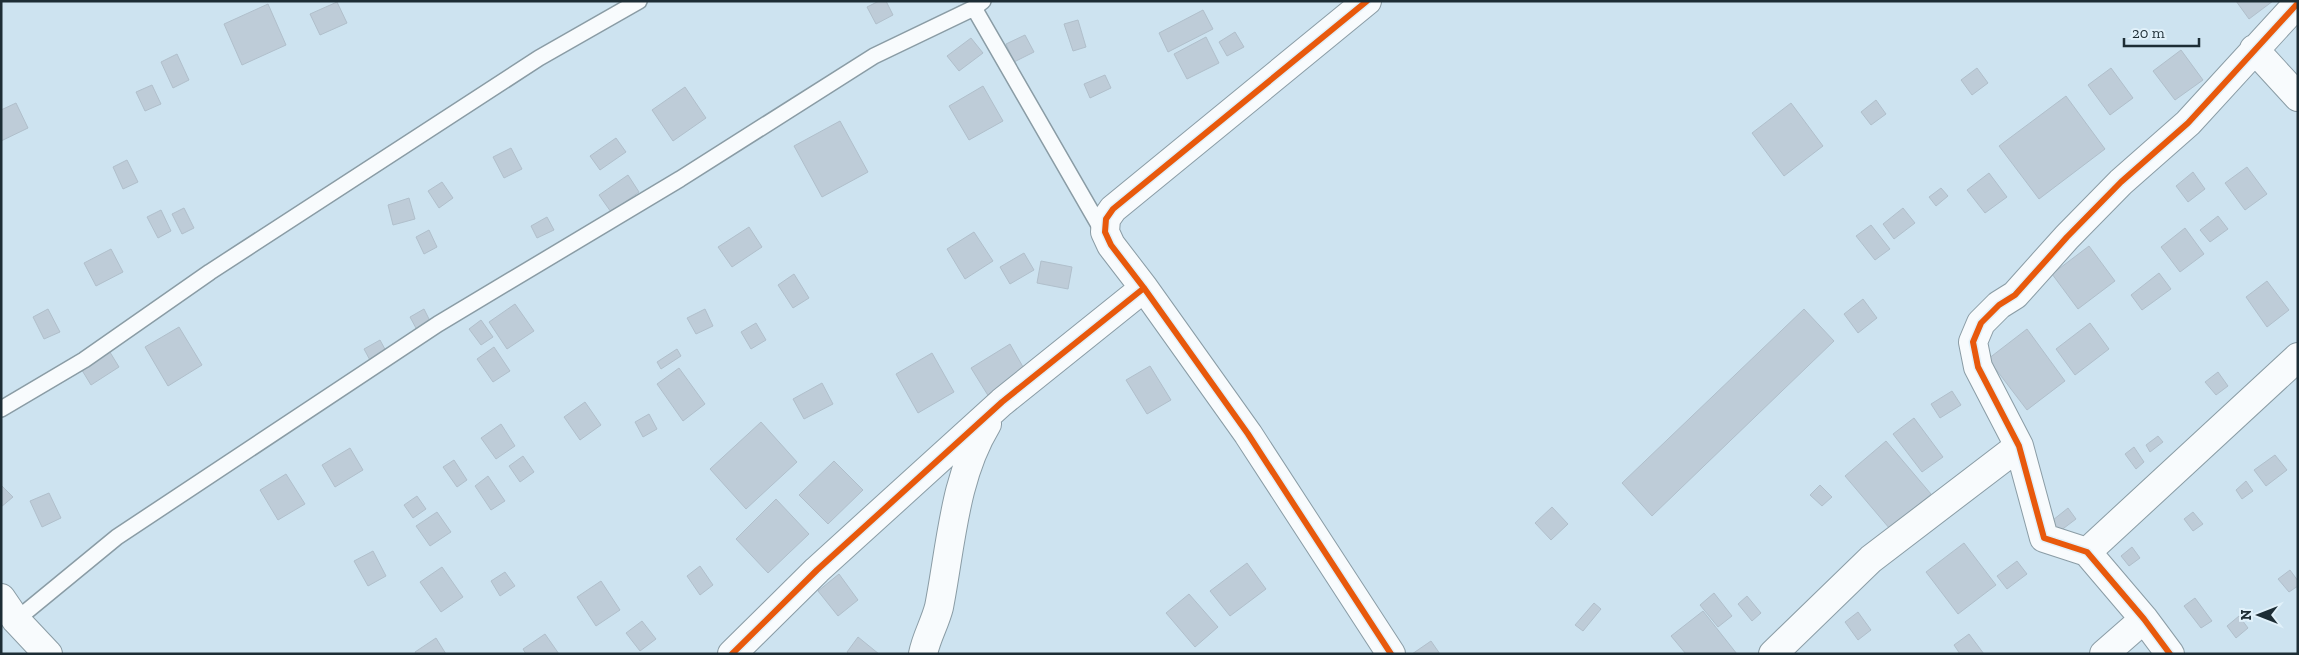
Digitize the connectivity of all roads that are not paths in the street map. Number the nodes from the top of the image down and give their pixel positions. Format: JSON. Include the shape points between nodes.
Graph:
{"nodes":[{"id":1,"x":639,"y":1,"type":"edge"},
{"id":2,"x":1367,"y":1,"type":"edge"},
{"id":3,"x":2298,"y":3,"type":"edge"},
{"id":4,"x":978,"y":5,"type":"edge"},
{"id":5,"x":2254,"y":49,"type":"junction"},
{"id":6,"x":2298,"y":97,"type":"edge"},
{"id":7,"x":1111,"y":245,"type":"junction"},
{"id":8,"x":1144,"y":288,"type":"junction"},
{"id":9,"x":2298,"y":357,"type":"edge"},
{"id":10,"x":1002,"y":402,"type":"junction"},
{"id":11,"x":1,"y":409,"type":"edge"},
{"id":12,"x":2019,"y":446,"type":"junction"},
{"id":13,"x":2087,"y":552,"type":"junction"},
{"id":14,"x":9,"y":609,"type":"edge"},
{"id":15,"x":2144,"y":619,"type":"junction"},
{"id":16,"x":48,"y":654,"type":"edge"},
{"id":17,"x":732,"y":654,"type":"edge"},
{"id":18,"x":923,"y":654,"type":"edge"},
{"id":19,"x":1391,"y":654,"type":"edge"},
{"id":20,"x":1773,"y":654,"type":"edge"},
{"id":21,"x":2104,"y":654,"type":"edge"},
{"id":22,"x":2170,"y":654,"type":"edge"}],
"edges":[{"from":1,"to":11,"type":"lane","via":[[539,58],[210,272],[84,360]]},
{"from":2,"to":7,"type":"street","via":[[1112,209],[1106,219],[1105,232]]},
{"from":3,"to":5,"type":"street"},
{"from":4,"to":7,"type":"lane"},
{"from":4,"to":14,"type":"lane","via":[[874,56],[680,179],[438,324]]},
{"from":5,"to":6,"type":"street"},
{"from":5,"to":12,"type":"street","via":[[2188,123],[2121,182],[2015,295],[1981,323],[1973,342],[1978,366]]},
{"from":7,"to":8,"type":"street"},
{"from":8,"to":10,"type":"street"},
{"from":8,"to":19,"type":"street","via":[[1248,434]]},
{"from":9,"to":13,"type":"street"},
{"from":10,"to":17,"type":"street","via":[[818,570]]},
{"from":10,"to":18,"type":"street","via":[[971,453],[955,515],[936,620]]},
{"from":12,"to":13,"type":"street","via":[[2044,538]]},
{"from":12,"to":20,"type":"street","via":[[1871,558]]},
{"from":13,"to":15,"type":"street"},
{"from":14,"to":16,"type":"street"},
{"from":15,"to":21,"type":"street"},
{"from":15,"to":22,"type":"street"}]}
